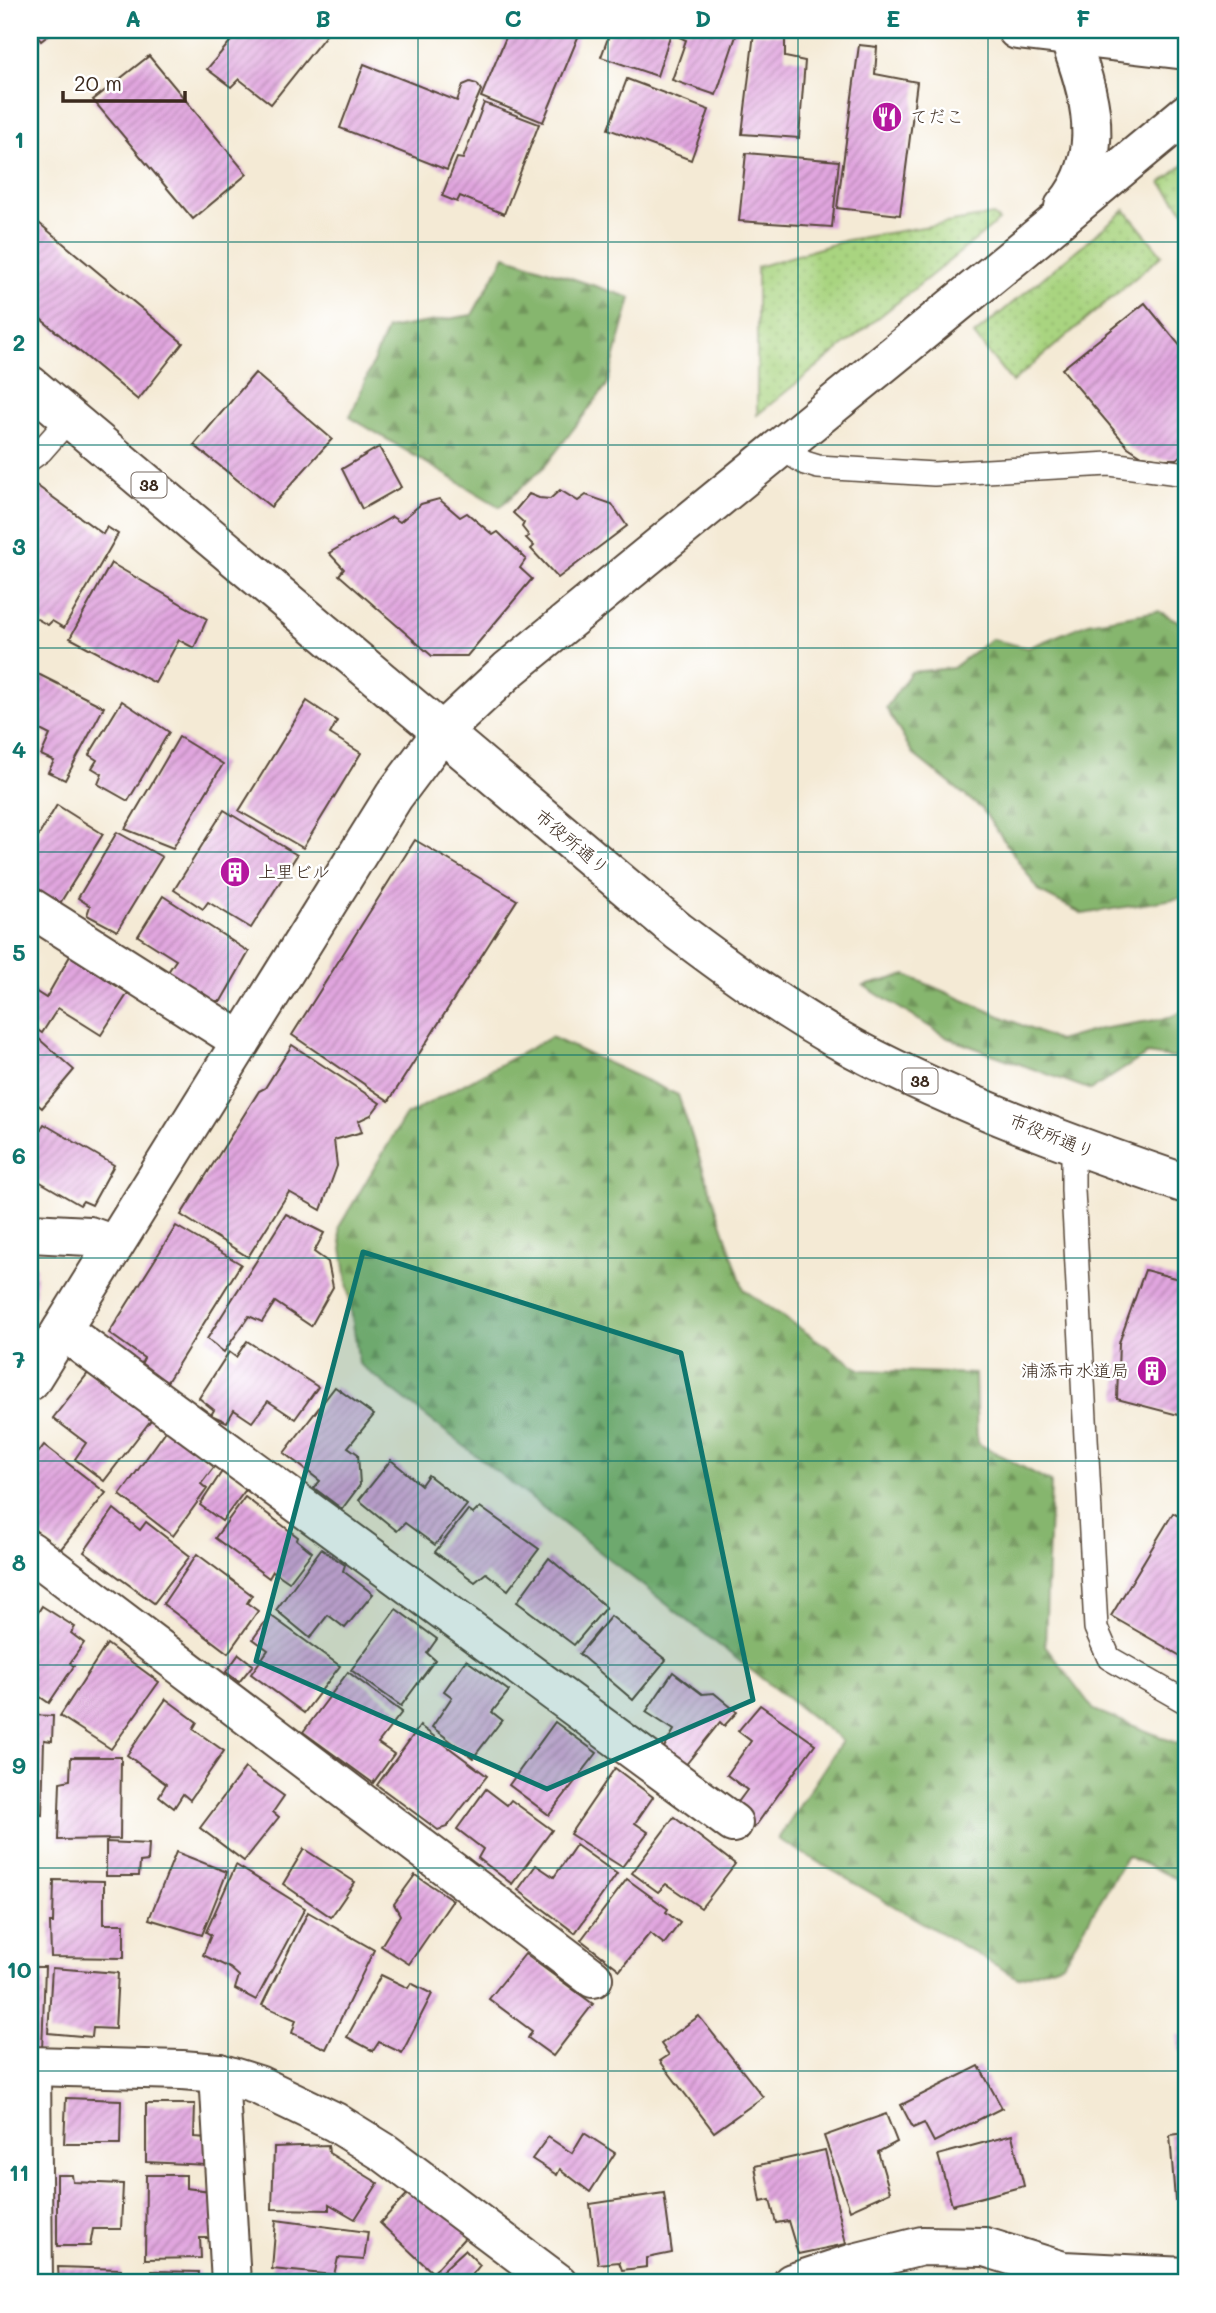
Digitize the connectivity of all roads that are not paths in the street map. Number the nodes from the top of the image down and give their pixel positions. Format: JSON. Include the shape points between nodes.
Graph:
{"nodes":[{"id":1,"x":1017,"y":30,"type":"edge"},
{"id":2,"x":1068,"y":35,"type":"junction"},
{"id":3,"x":1186,"y":50,"type":"edge"},
{"id":4,"x":1186,"y":114,"type":"edge"},
{"id":5,"x":1040,"y":236,"type":"junction"},
{"id":6,"x":30,"y":384,"type":"edge"},
{"id":7,"x":70,"y":418,"type":"junction"},
{"id":8,"x":779,"y":447,"type":"junction"},
{"id":9,"x":30,"y":459,"type":"edge"},
{"id":10,"x":1186,"y":474,"type":"edge"},
{"id":11,"x":442,"y":733,"type":"junction"},
{"id":12,"x":35,"y":920,"type":"edge"},
{"id":13,"x":241,"y":1041,"type":"junction"},
{"id":14,"x":1073,"y":1146,"type":"junction"},
{"id":15,"x":1186,"y":1184,"type":"edge"},
{"id":16,"x":30,"y":1233,"type":"edge"},
{"id":17,"x":114,"y":1245,"type":"junction"},
{"id":18,"x":62,"y":1330,"type":"junction"},
{"id":19,"x":30,"y":1381,"type":"edge"},
{"id":20,"x":30,"y":1551,"type":"edge"},
{"id":21,"x":1186,"y":1702,"type":"edge"},
{"id":22,"x":733,"y":1824,"type":"dead end"},
{"id":23,"x":593,"y":1978,"type":"dead end"},
{"id":24,"x":30,"y":2066,"type":"edge"},
{"id":25,"x":219,"y":2073,"type":"junction"},
{"id":26,"x":1186,"y":2277,"type":"edge"},
{"id":27,"x":33,"y":2283,"type":"edge"},
{"id":28,"x":231,"y":2283,"type":"edge"},
{"id":29,"x":558,"y":2283,"type":"edge"},
{"id":30,"x":792,"y":2283,"type":"edge"}],
"edges":[{"from":1,"to":2,"type":"street"},
{"from":2,"to":3,"type":"street"},
{"from":2,"to":5,"type":"street","via":[[1089,99],[1091,146],[1077,192]]},
{"from":4,"to":5,"type":"street"},
{"from":5,"to":8,"type":"street"},
{"from":6,"to":7,"type":"street","name":"市役所通り","number":"38"},
{"from":7,"to":9,"type":"lane"},
{"from":7,"to":11,"type":"street","name":"市役所通り","number":"38"},
{"from":8,"to":10,"type":"lane","via":[[818,467],[934,474],[1110,464]]},
{"from":8,"to":11,"type":"street","via":[[508,670]]},
{"from":11,"to":13,"type":"street","via":[[394,796]]},
{"from":11,"to":14,"type":"street","name":"市役所通り","number":"38","via":[[678,931],[795,1014],[917,1080]]},
{"from":12,"to":13,"type":"street"},
{"from":13,"to":17,"type":"street"},
{"from":14,"to":15,"type":"street","name":"市役所通り","number":"38"},
{"from":14,"to":21,"type":"lane","via":[[1096,1628],[1109,1658]]},
{"from":16,"to":17,"type":"street","via":[[89,1236]]},
{"from":17,"to":18,"type":"street"},
{"from":18,"to":19,"type":"street"},
{"from":18,"to":22,"type":"street"},
{"from":20,"to":23,"type":"street"},
{"from":24,"to":25,"type":"street"},
{"from":24,"to":27,"type":"street"},
{"from":25,"to":28,"type":"street"},
{"from":25,"to":29,"type":"street","via":[[258,2085],[385,2152]]},
{"from":26,"to":30,"type":"street","via":[[1063,2271],[985,2247],[922,2246]]}]}
